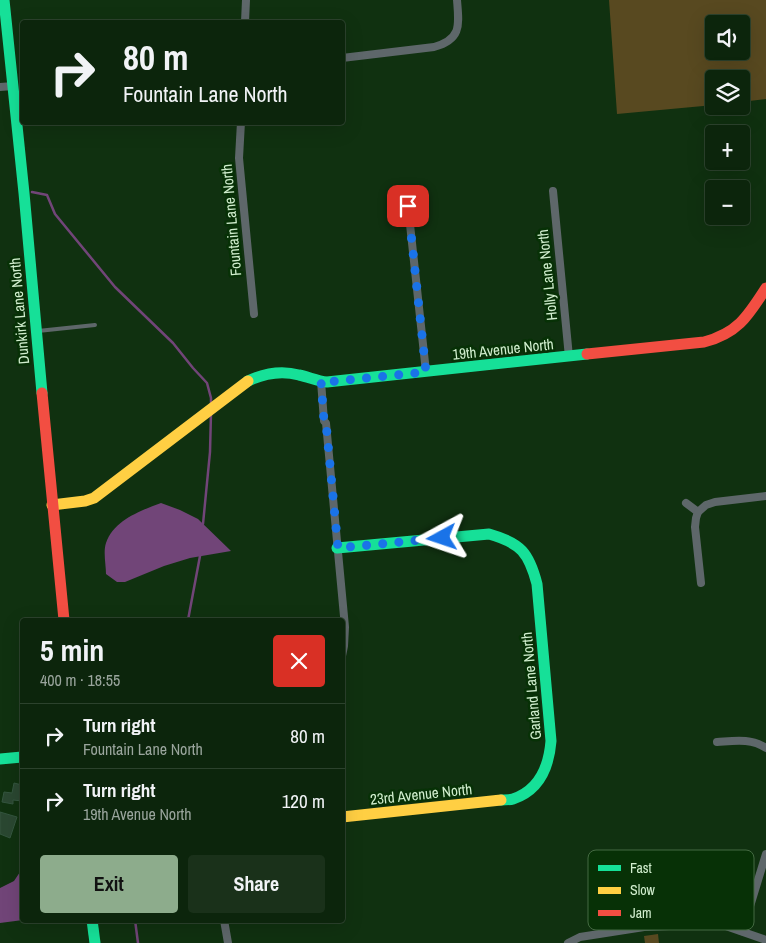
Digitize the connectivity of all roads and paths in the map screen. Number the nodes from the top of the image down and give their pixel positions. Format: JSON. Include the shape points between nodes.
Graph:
{"nodes":[{"id":1,"x":4,"y":0,"type":"edge"},
{"id":2,"x":246,"y":0,"type":"edge"},
{"id":3,"x":457,"y":0,"type":"edge"},
{"id":4,"x":245,"y":20,"type":"edge"},
{"id":5,"x":345,"y":58,"type":"edge"},
{"id":6,"x":12,"y":86,"type":"junction"},
{"id":7,"x":0,"y":87,"type":"edge"},
{"id":8,"x":241,"y":125,"type":"edge"},
{"id":9,"x":553,"y":191,"type":"dead end"},
{"id":10,"x":408,"y":206,"type":"dead end"},
{"id":11,"x":766,"y":288,"type":"edge"},
{"id":12,"x":254,"y":314,"type":"dead end"},
{"id":13,"x":95,"y":325,"type":"dead end"},
{"id":14,"x":36,"y":331,"type":"junction"},
{"id":15,"x":569,"y":357,"type":"junction"},
{"id":16,"x":426,"y":372,"type":"junction"},
{"id":17,"x":321,"y":381,"type":"junction"},
{"id":18,"x":766,"y":496,"type":"edge"},
{"id":19,"x":686,"y":503,"type":"dead end"},
{"id":20,"x":52,"y":505,"type":"junction"},
{"id":21,"x":698,"y":512,"type":"junction"},
{"id":22,"x":338,"y":548,"type":"junction"},
{"id":23,"x":701,"y":583,"type":"dead end"},
{"id":24,"x":64,"y":618,"type":"edge"},
{"id":25,"x":344,"y":618,"type":"edge"},
{"id":26,"x":717,"y":742,"type":"dead end"},
{"id":27,"x":766,"y":748,"type":"edge"},
{"id":28,"x":20,"y":757,"type":"edge"},
{"id":29,"x":0,"y":759,"type":"edge"},
{"id":30,"x":503,"y":801,"type":"joint"},
{"id":31,"x":345,"y":818,"type":"edge"},
{"id":32,"x":766,"y":854,"type":"edge"},
{"id":33,"x":754,"y":893,"type":"edge"},
{"id":34,"x":92,"y":923,"type":"edge"},
{"id":35,"x":225,"y":923,"type":"edge"},
{"id":36,"x":625,"y":930,"type":"edge"},
{"id":37,"x":741,"y":930,"type":"edge"},
{"id":38,"x":762,"y":940,"type":"edge"},
{"id":39,"x":95,"y":943,"type":"edge"},
{"id":40,"x":228,"y":943,"type":"edge"},
{"id":41,"x":568,"y":943,"type":"edge"}],
"edges":[{"from":1,"to":6,"type":"street","name":"Dunkirk Lane North"},
{"from":2,"to":4,"type":"street"},
{"from":3,"to":5,"type":"street","via":[[459,24],[450,40],[434,47]]},
{"from":6,"to":7,"type":"street"},
{"from":6,"to":14,"type":"street","name":"Dunkirk Lane North"},
{"from":8,"to":12,"type":"street","name":"Fountain Lane North","via":[[239,158]]},
{"from":9,"to":15,"type":"street","name":"Holly Lane North"},
{"from":10,"to":16,"type":"street"},
{"from":11,"to":15,"type":"street","name":"19th Avenue North","via":[[738,327],[717,340]]},
{"from":13,"to":14,"type":"lane"},
{"from":14,"to":20,"type":"street","name":"Dunkirk Lane North"},
{"from":15,"to":16,"type":"street","name":"19th Avenue North"},
{"from":16,"to":17,"type":"street","name":"19th Avenue North"},
{"from":17,"to":20,"type":"street","name":"19th Avenue North","via":[[286,372],[257,376],[94,498]]},
{"from":17,"to":22,"type":"street"},
{"from":18,"to":21,"type":"street","via":[[706,504]]},
{"from":19,"to":21,"type":"street"},
{"from":20,"to":24,"type":"street","name":"Dunkirk Lane North"},
{"from":21,"to":23,"type":"street","via":[[695,527]]},
{"from":22,"to":25,"type":"street"},
{"from":22,"to":30,"type":"street","name":"Garland Lane North","via":[[489,534],[511,541],[528,559],[536,584],[551,754],[548,767],[533,787],[524,794]]},
{"from":26,"to":27,"type":"street","via":[[740,740]]},
{"from":28,"to":29,"type":"street"},
{"from":30,"to":31,"type":"street","name":"23rd Avenue North"},
{"from":32,"to":33,"type":"street"},
{"from":34,"to":39,"type":"street"},
{"from":35,"to":40,"type":"street"},
{"from":36,"to":41,"type":"street","via":[[580,937]]},
{"from":37,"to":38,"type":"street"}]}
